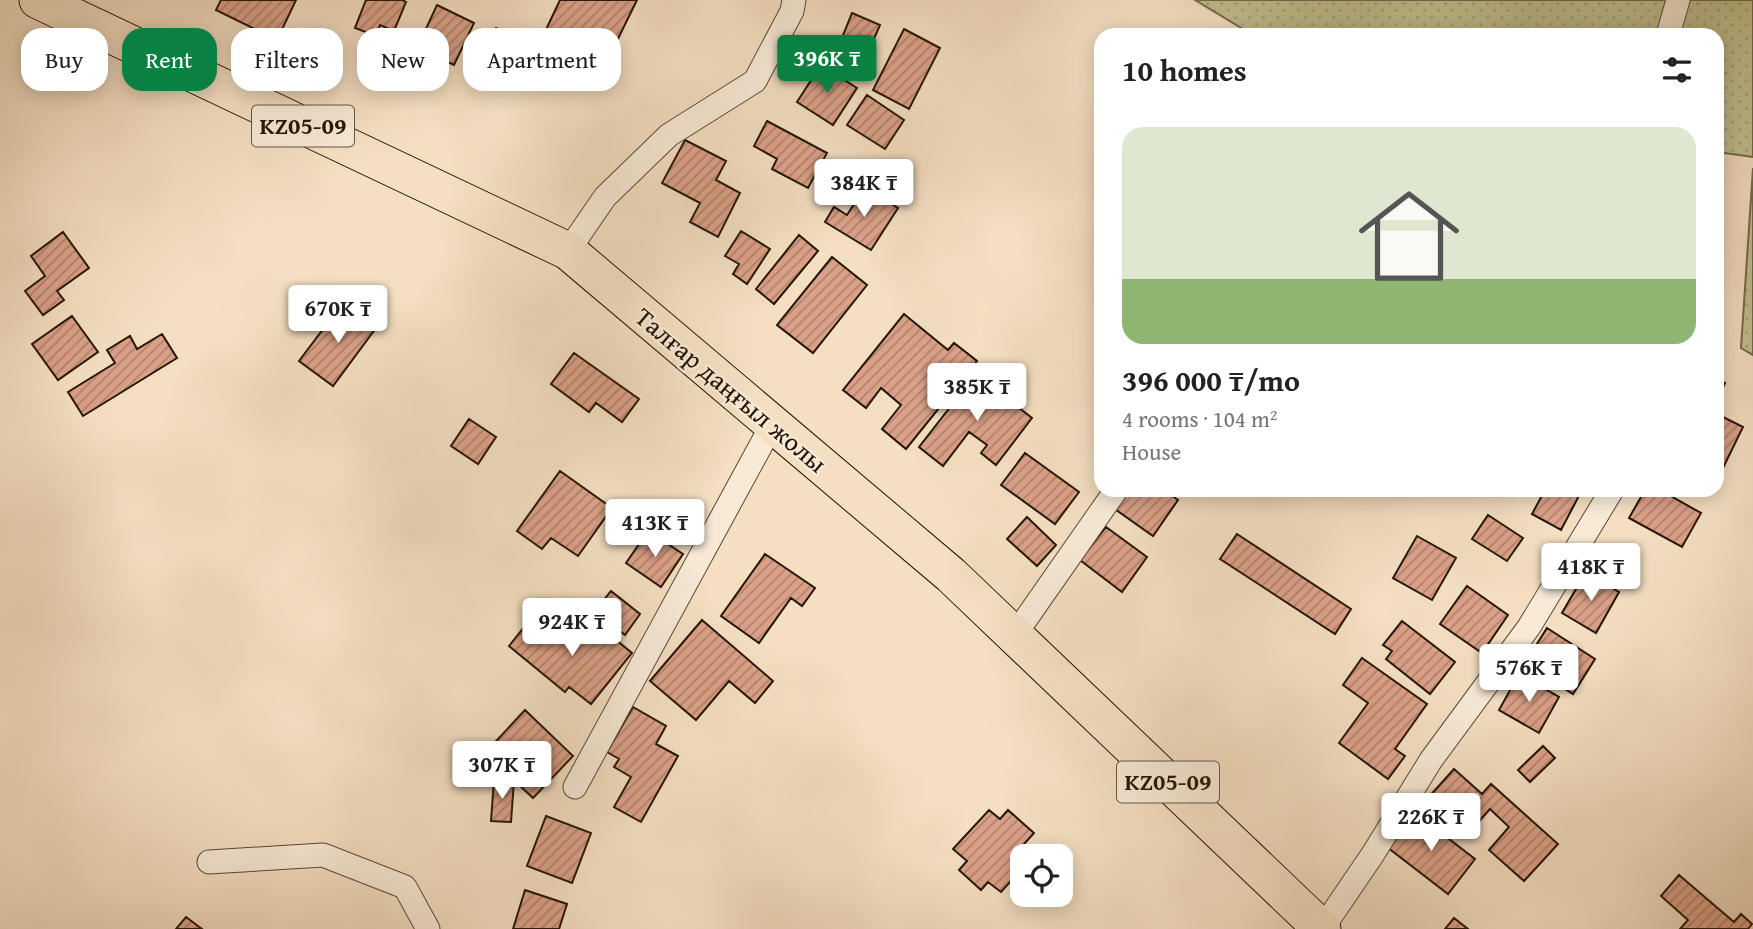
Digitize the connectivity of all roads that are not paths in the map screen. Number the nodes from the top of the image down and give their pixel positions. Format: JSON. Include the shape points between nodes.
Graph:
{"nodes":[{"id":1,"x":38,"y":0,"type":"edge"},
{"id":2,"x":794,"y":0,"type":"edge"},
{"id":3,"x":1678,"y":0,"type":"edge"},
{"id":4,"x":1670,"y":28,"type":"edge"},
{"id":5,"x":568,"y":251,"type":"junction"},
{"id":6,"x":772,"y":425,"type":"junction"},
{"id":7,"x":1111,"y":497,"type":"edge"},
{"id":8,"x":1608,"y":497,"type":"edge"},
{"id":9,"x":1014,"y":636,"type":"junction"},
{"id":10,"x":575,"y":787,"type":"dead end"},
{"id":11,"x":209,"y":862,"type":"dead end"},
{"id":12,"x":428,"y":929,"type":"edge"},
{"id":13,"x":1322,"y":929,"type":"edge"}],
"edges":[{"from":1,"to":5,"type":"main road","name":"Талғар даңғыл жолы","number":"KZ05-09"},
{"from":2,"to":5,"type":"street","via":[[755,81],[669,135],[605,197]]},
{"from":3,"to":4,"type":"street"},
{"from":5,"to":6,"type":"main road","name":"Талғар даңғыл жолы","number":"KZ05-09"},
{"from":6,"to":9,"type":"main road","name":"Талғар даңғыл жолы","number":"KZ05-09","via":[[951,575]]},
{"from":6,"to":10,"type":"street"},
{"from":7,"to":9,"type":"street"},
{"from":8,"to":13,"type":"street","via":[[1529,627],[1432,760]]},
{"from":9,"to":13,"type":"main road","name":"Талғар даңғыл жолы","number":"KZ05-09"},
{"from":11,"to":12,"type":"street","via":[[323,855],[405,887]]}]}
